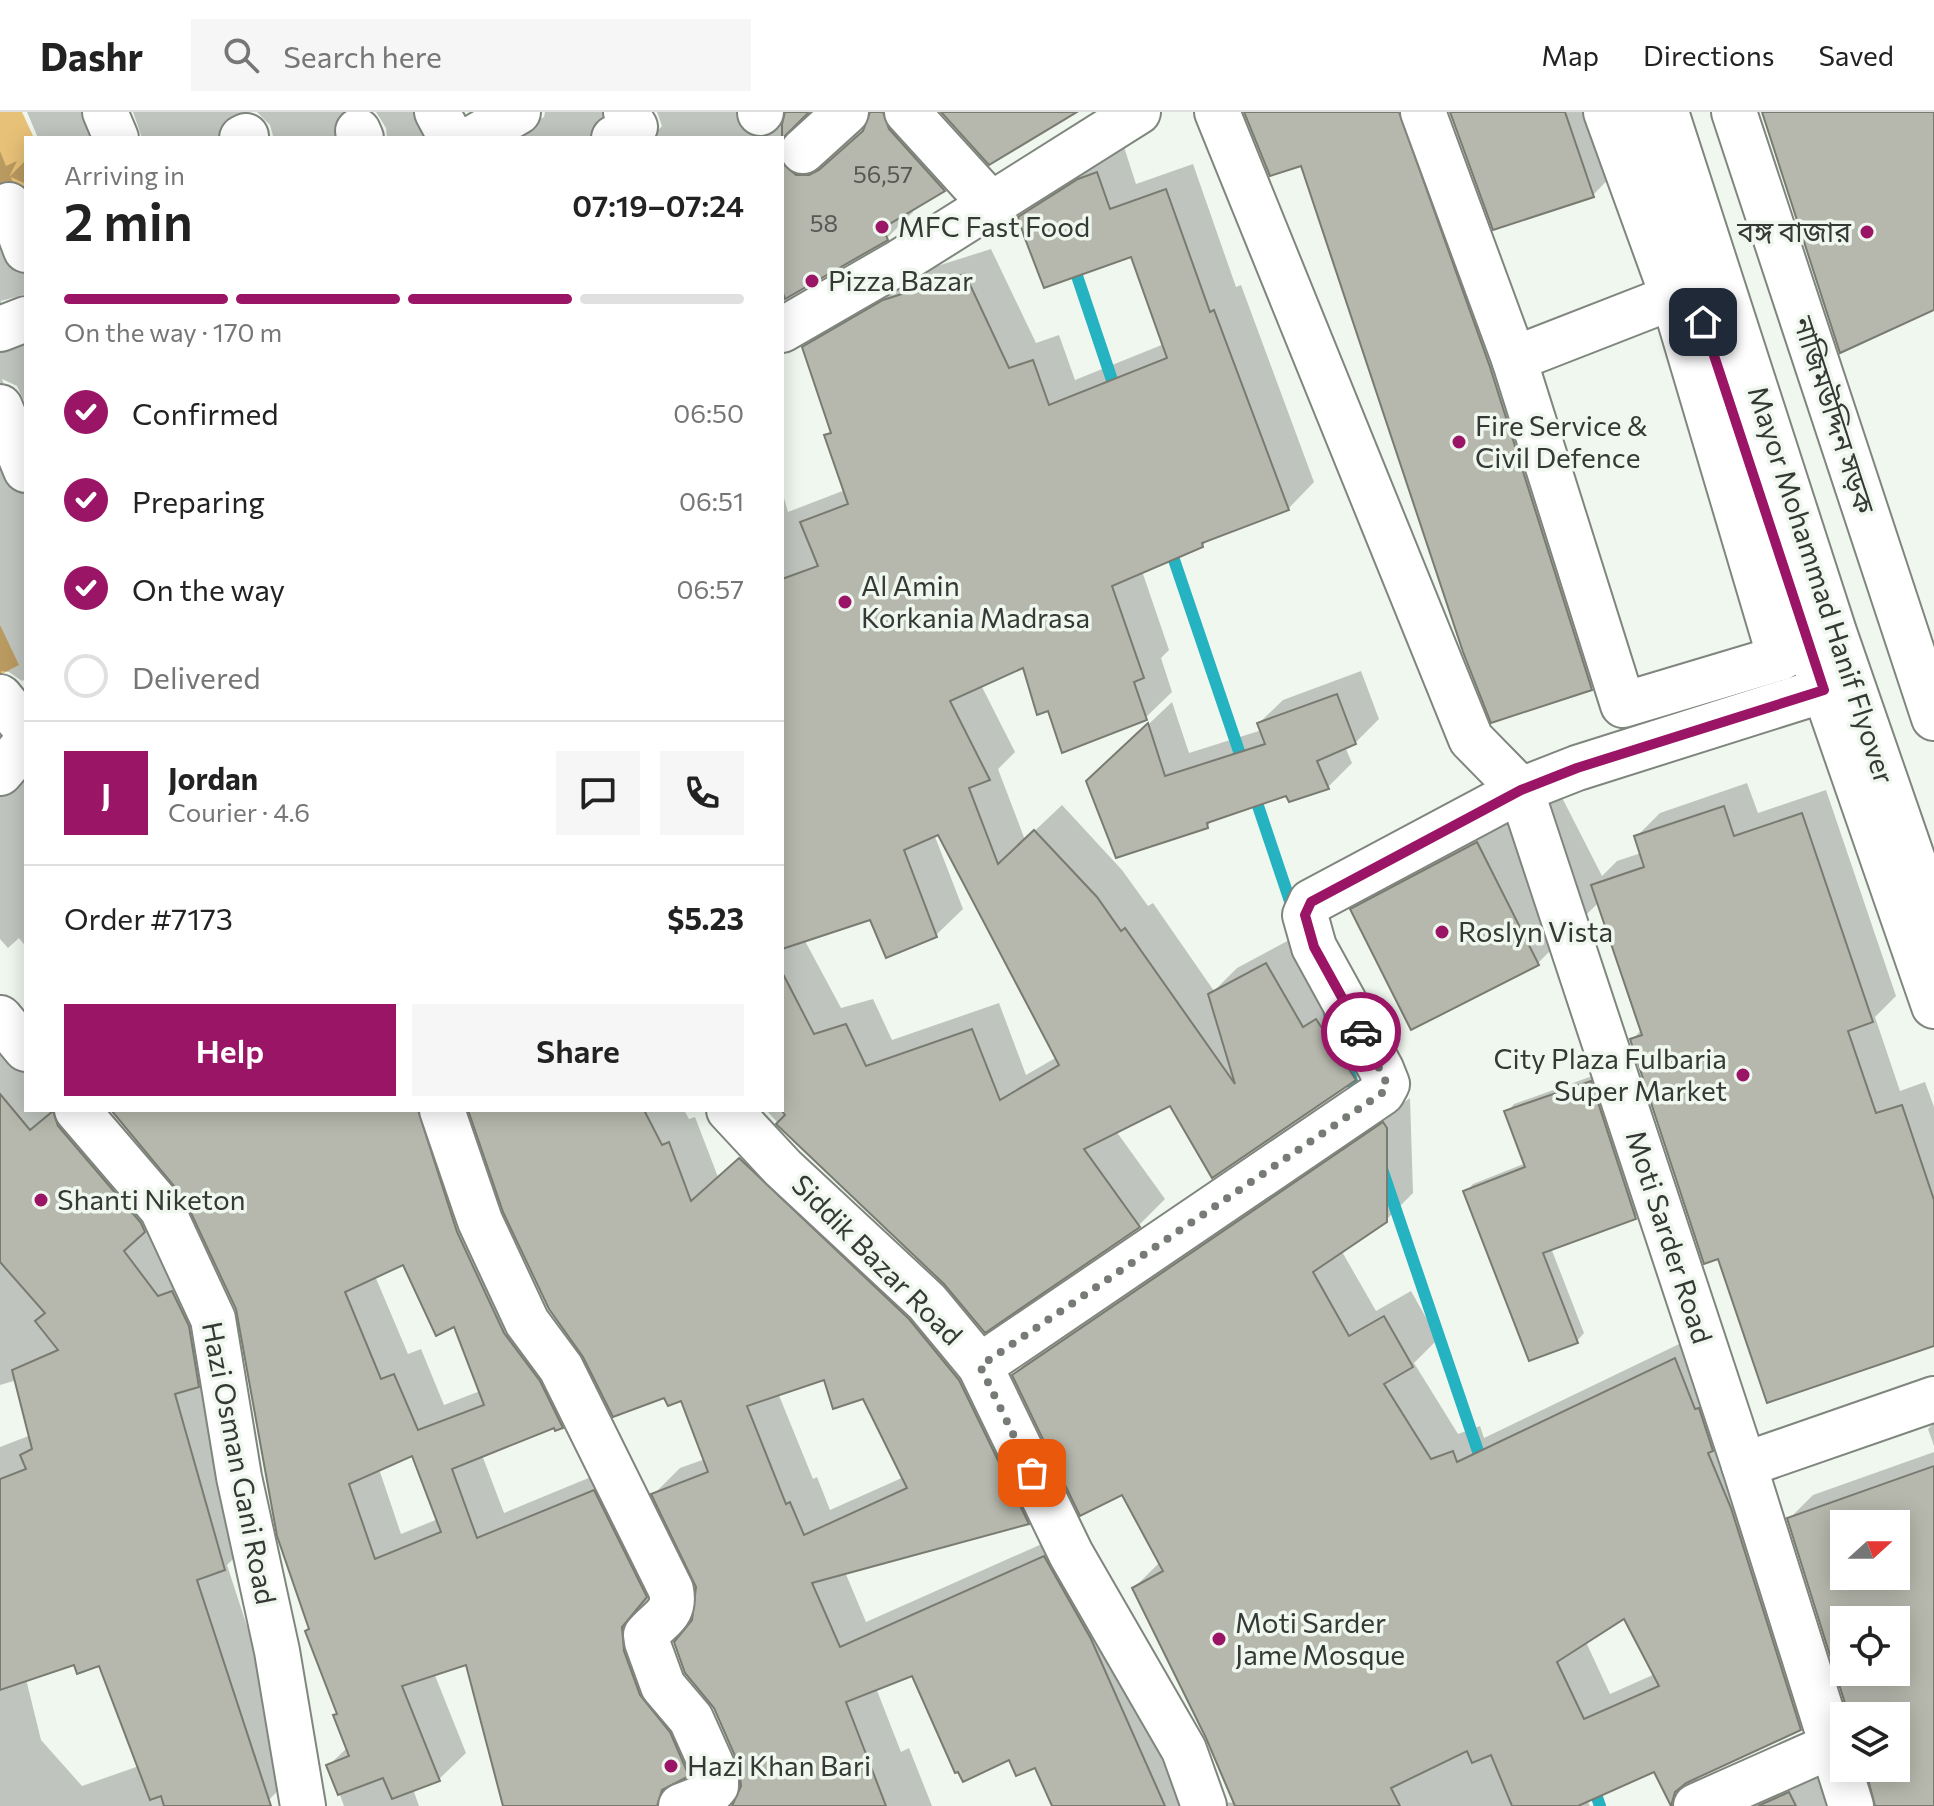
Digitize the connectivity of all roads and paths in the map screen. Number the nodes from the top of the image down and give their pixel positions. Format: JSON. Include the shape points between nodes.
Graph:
{"nodes":[{"id":1,"x":105,"y":112,"type":"edge"},
{"id":2,"x":437,"y":112,"type":"edge"},
{"id":3,"x":626,"y":112,"type":"edge"},
{"id":4,"x":846,"y":112,"type":"edge"},
{"id":5,"x":1138,"y":112,"type":"edge"},
{"id":6,"x":1217,"y":112,"type":"edge"},
{"id":7,"x":1423,"y":112,"type":"edge"},
{"id":8,"x":1606,"y":112,"type":"edge"},
{"id":9,"x":1637,"y":112,"type":"edge"},
{"id":10,"x":1666,"y":112,"type":"edge"},
{"id":11,"x":1694,"y":112,"type":"edge"},
{"id":12,"x":1734,"y":112,"type":"edge"},
{"id":13,"x":916,"y":115,"type":"edge"},
{"id":14,"x":482,"y":126,"type":"edge"},
{"id":15,"x":115,"y":136,"type":"edge"},
{"id":16,"x":618,"y":136,"type":"edge"},
{"id":17,"x":803,"y":151,"type":"dead end"},
{"id":18,"x":990,"y":203,"type":"junction"},
{"id":19,"x":9,"y":205,"type":"dead end"},
{"id":20,"x":24,"y":245,"type":"edge"},
{"id":21,"x":1684,"y":295,"type":"junction"},
{"id":22,"x":784,"y":329,"type":"edge"},
{"id":23,"x":1514,"y":359,"type":"junction"},
{"id":24,"x":16,"y":396,"type":"edge"},
{"id":25,"x":0,"y":480,"type":"edge"},
{"id":26,"x":1794,"y":651,"type":"junction"},
{"id":27,"x":1824,"y":690,"type":"junction"},
{"id":28,"x":0,"y":697,"type":"edge"},
{"id":29,"x":1934,"y":718,"type":"edge"},
{"id":30,"x":24,"y":727,"type":"edge"},
{"id":31,"x":24,"y":745,"type":"edge"},
{"id":32,"x":0,"y":773,"type":"edge"},
{"id":33,"x":1521,"y":790,"type":"junction"},
{"id":34,"x":1934,"y":833,"type":"edge"},
{"id":35,"x":1934,"y":921,"type":"edge"},
{"id":36,"x":1934,"y":1006,"type":"edge"},
{"id":37,"x":0,"y":1018,"type":"edge"},
{"id":38,"x":24,"y":1047,"type":"edge"},
{"id":39,"x":79,"y":1112,"type":"edge"},
{"id":40,"x":443,"y":1112,"type":"edge"},
{"id":41,"x":731,"y":1112,"type":"edge"},
{"id":42,"x":980,"y":1366,"type":"junction"},
{"id":43,"x":1934,"y":1399,"type":"edge"},
{"id":44,"x":1744,"y":1465,"type":"junction"},
{"id":45,"x":1830,"y":1743,"type":"edge"},
{"id":46,"x":1830,"y":1746,"type":"edge"},
{"id":47,"x":1843,"y":1782,"type":"edge"},
{"id":48,"x":303,"y":1806,"type":"edge"},
{"id":49,"x":681,"y":1806,"type":"edge"},
{"id":50,"x":1204,"y":1806,"type":"edge"},
{"id":51,"x":1696,"y":1806,"type":"edge"},
{"id":52,"x":1851,"y":1806,"type":"edge"}],
"edges":[{"from":1,"to":15,"type":"main road"},
{"from":2,"to":14,"type":"main road"},
{"from":3,"to":16,"type":"main road","via":[[635,127]]},
{"from":4,"to":17,"type":"main road"},
{"from":5,"to":18,"type":"main road"},
{"from":6,"to":33,"type":"main road","via":[[1471,739]]},
{"from":7,"to":23,"type":"main road"},
{"from":8,"to":21,"type":"main road"},
{"from":9,"to":21,"type":"main road"},
{"from":10,"to":35,"type":"main road","name":"Mayor Mohammad Hanif Flyover","via":[[1834,632]]},
{"from":11,"to":34,"type":"main road"},
{"from":12,"to":29,"type":"main road","name":"নাজিমউদ্দিন সড়ক"},
{"from":13,"to":18,"type":"main road"},
{"from":18,"to":22,"type":"main road"},
{"from":19,"to":20,"type":"main road"},
{"from":21,"to":23,"type":"main road"},
{"from":21,"to":26,"type":"main road"},
{"from":23,"to":26,"type":"main road","via":[[1623,705]]},
{"from":24,"to":25,"type":"main road"},
{"from":26,"to":27,"type":"main road"},
{"from":27,"to":33,"type":"main road"},
{"from":27,"to":36,"type":"main road"},
{"from":28,"to":30,"type":"main road"},
{"from":31,"to":32,"type":"main road"},
{"from":33,"to":42,"type":"main road","via":[[1306,907],[1314,947],[1381,1069],[1387,1084],[1382,1093]]},
{"from":33,"to":44,"type":"main road","name":"Moti Sarder Road"},
{"from":37,"to":38,"type":"main road"},
{"from":39,"to":48,"type":"main road","name":"Hazi Osman Gani Road","via":[[162,1209],[213,1319]]},
{"from":40,"to":49,"type":"main road","via":[[480,1221],[527,1322],[561,1368],[671,1590],[674,1604],[646,1635],[647,1642],[663,1686],[691,1719],[716,1775],[716,1786],[707,1796]]},
{"from":41,"to":42,"type":"main road","name":"Siddik Bazar Road","via":[[927,1302]]},
{"from":42,"to":50,"type":"main road","name":"Siddik Bazar Road","via":[[1071,1554],[1184,1750]]},
{"from":43,"to":44,"type":"main road"},
{"from":44,"to":45,"type":"main road","name":"Moti Sarder Road"},
{"from":46,"to":51,"type":"main road"},
{"from":47,"to":52,"type":"main road","name":"Moti Sarder Road"}]}
